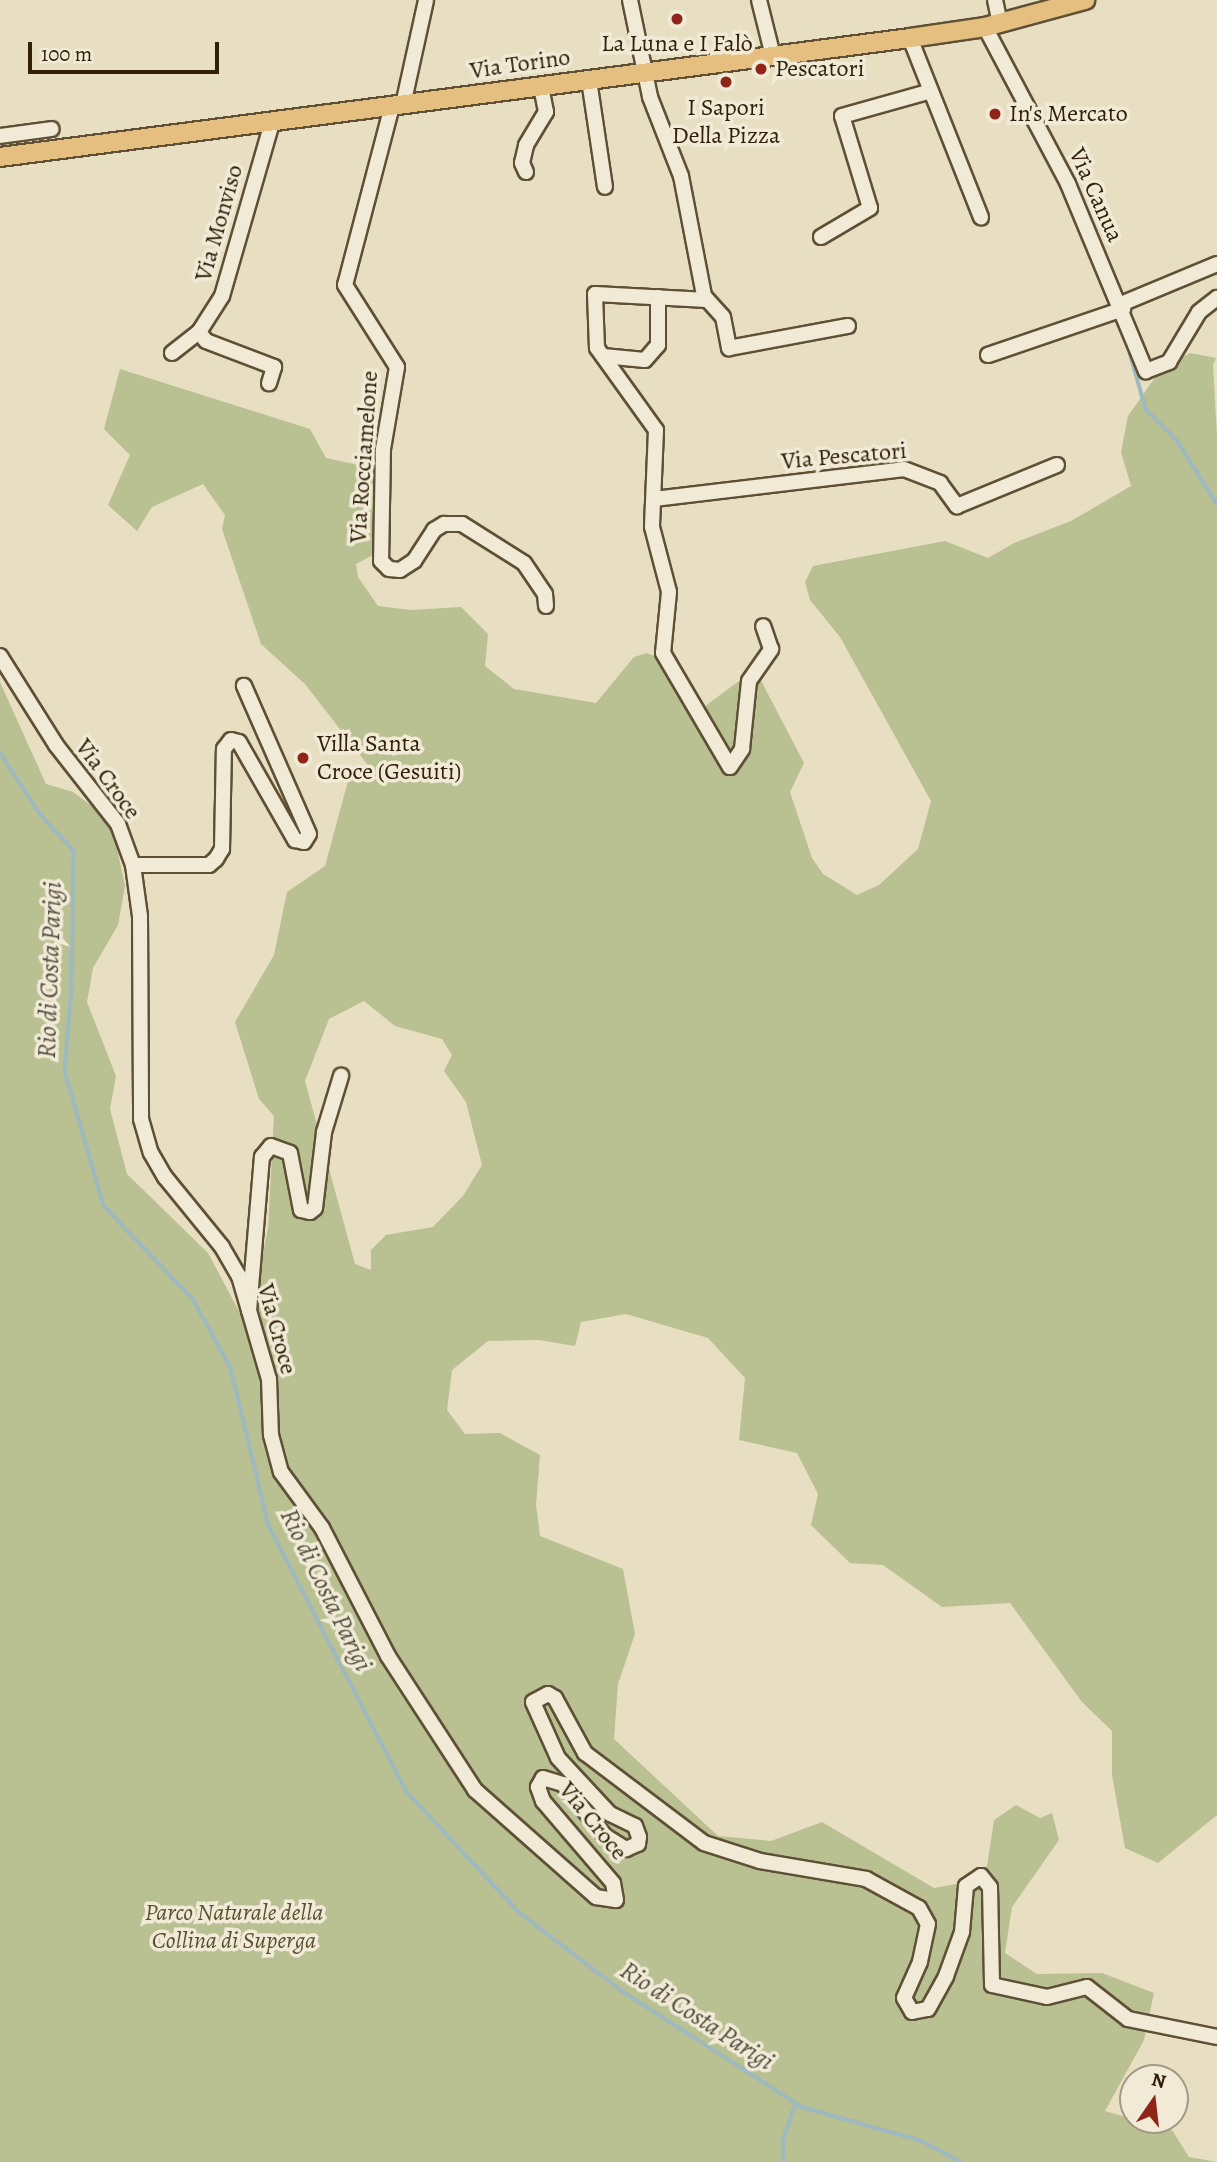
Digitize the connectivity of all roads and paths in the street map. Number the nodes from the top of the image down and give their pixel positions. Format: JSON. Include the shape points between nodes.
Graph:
{"nodes":[{"id":1,"x":426,"y":0,"type":"edge"},
{"id":2,"x":629,"y":0,"type":"edge"},
{"id":3,"x":759,"y":0,"type":"edge"},
{"id":4,"x":995,"y":0,"type":"edge"},
{"id":5,"x":1085,"y":0,"type":"edge"},
{"id":6,"x":992,"y":25,"type":"junction"},
{"id":7,"x":910,"y":38,"type":"junction"},
{"id":8,"x":773,"y":56,"type":"junction"},
{"id":9,"x":648,"y":72,"type":"junction"},
{"id":10,"x":589,"y":80,"type":"junction"},
{"id":11,"x":541,"y":86,"type":"junction"},
{"id":12,"x":929,"y":92,"type":"junction"},
{"id":13,"x":398,"y":105,"type":"junction"},
{"id":14,"x":272,"y":122,"type":"junction"},
{"id":15,"x":52,"y":129,"type":"dead end"},
{"id":16,"x":2,"y":136,"type":"edge"},
{"id":17,"x":4,"y":156,"type":"edge"},
{"id":18,"x":526,"y":172,"type":"dead end"},
{"id":19,"x":605,"y":187,"type":"dead end"},
{"id":20,"x":981,"y":218,"type":"dead end"},
{"id":21,"x":821,"y":237,"type":"dead end"},
{"id":22,"x":1217,"y":264,"type":"edge"},
{"id":23,"x":658,"y":297,"type":"junction"},
{"id":24,"x":1217,"y":298,"type":"edge"},
{"id":25,"x":707,"y":300,"type":"junction"},
{"id":26,"x":1122,"y":306,"type":"junction"},
{"id":27,"x":848,"y":326,"type":"dead end"},
{"id":28,"x":199,"y":332,"type":"junction"},
{"id":29,"x":172,"y":353,"type":"dead end"},
{"id":30,"x":988,"y":355,"type":"dead end"},
{"id":31,"x":603,"y":356,"type":"junction"},
{"id":32,"x":269,"y":383,"type":"dead end"},
{"id":33,"x":1057,"y":466,"type":"dead end"},
{"id":34,"x":654,"y":499,"type":"junction"},
{"id":35,"x":546,"y":606,"type":"dead end"},
{"id":36,"x":763,"y":626,"type":"dead end"},
{"id":37,"x":0,"y":656,"type":"edge"},
{"id":38,"x":244,"y":685,"type":"dead end"},
{"id":39,"x":133,"y":865,"type":"junction"},
{"id":40,"x":341,"y":1076,"type":"dead end"},
{"id":41,"x":248,"y":1312,"type":"junction"},
{"id":42,"x":1217,"y":2037,"type":"edge"}],
"edges":[{"from":1,"to":13,"type":"street"},
{"from":2,"to":9,"type":"street"},
{"from":3,"to":8,"type":"street"},
{"from":4,"to":6,"type":"street","name":"Via Canua"},
{"from":5,"to":6,"type":"main road","name":"Via Torino"},
{"from":6,"to":7,"type":"main road","name":"Via Torino"},
{"from":6,"to":26,"type":"street","name":"Via Canua"},
{"from":7,"to":8,"type":"main road","name":"Via Torino"},
{"from":7,"to":12,"type":"street"},
{"from":8,"to":9,"type":"main road","name":"Via Torino"},
{"from":9,"to":10,"type":"main road","name":"Via Torino"},
{"from":9,"to":25,"type":"street","via":[[650,97],[681,176]]},
{"from":10,"to":11,"type":"main road","name":"Via Torino"},
{"from":10,"to":19,"type":"street"},
{"from":11,"to":13,"type":"main road","name":"Via Torino"},
{"from":11,"to":18,"type":"street","via":[[546,112],[526,145],[522,163]]},
{"from":12,"to":20,"type":"street"},
{"from":12,"to":21,"type":"street","via":[[848,110],[841,121],[870,208]]},
{"from":13,"to":14,"type":"main road","name":"Via Torino"},
{"from":13,"to":35,"type":"street","name":"Via Rocciamelone","via":[[345,285],[397,367],[383,449],[381,561],[388,569],[400,570],[414,561],[434,530],[444,524],[462,524],[524,563],[545,594]]},
{"from":14,"to":17,"type":"main road","name":"Via Torino"},
{"from":14,"to":28,"type":"street","name":"Via Monviso","via":[[222,296]]},
{"from":15,"to":16,"type":"street"},
{"from":16,"to":17,"type":"street"},
{"from":22,"to":26,"type":"street"},
{"from":23,"to":25,"type":"street"},
{"from":23,"to":31,"type":"street","via":[[658,345],[645,360]]},
{"from":23,"to":31,"type":"street","via":[[594,294],[597,348]]},
{"from":24,"to":26,"type":"street","name":"Via Canua","via":[[1199,312],[1168,362],[1154,371],[1146,371],[1140,363]]},
{"from":25,"to":27,"type":"street","via":[[723,317],[729,348]]},
{"from":26,"to":30,"type":"street"},
{"from":28,"to":29,"type":"street","name":"Via Monviso"},
{"from":28,"to":32,"type":"street","via":[[206,341],[274,367]]},
{"from":31,"to":34,"type":"street","via":[[656,430]]},
{"from":33,"to":34,"type":"street","name":"Via Pescatori","via":[[957,506],[940,483],[904,469]]},
{"from":34,"to":36,"type":"street","via":[[652,527],[669,592],[663,653],[730,767],[742,749],[749,681],[771,649]]},
{"from":37,"to":39,"type":"street","name":"Via Croce","via":[[56,745],[118,824]]},
{"from":38,"to":39,"type":"street","via":[[309,834],[304,842],[295,840],[239,742],[231,740],[224,749],[222,849],[216,859],[209,865]]},
{"from":39,"to":41,"type":"street","name":"Via Croce","via":[[140,916],[141,1119],[164,1177],[222,1247],[239,1276]]},
{"from":40,"to":41,"type":"street","via":[[324,1132],[315,1208],[301,1210],[290,1153],[271,1146],[262,1157],[253,1304]]},
{"from":41,"to":42,"type":"street","name":"Via Croce","via":[[269,1379],[271,1434],[281,1472],[322,1528],[388,1656],[475,1790],[596,1897],[609,1902],[618,1895],[598,1863],[543,1801],[538,1787],[543,1778],[564,1784],[605,1836],[625,1849],[638,1844],[639,1837],[635,1826],[600,1805],[558,1758],[535,1710],[533,1702],[539,1695],[555,1698],[585,1754],[704,1843],[760,1861],[866,1878],[919,1908],[928,1924],[923,1953],[904,1998],[912,2012],[922,2014],[928,2009],[946,1976],[962,1931],[966,1886],[981,1876],[990,1887],[992,1984],[1046,1997],[1087,1987],[1128,2019]]}]}
